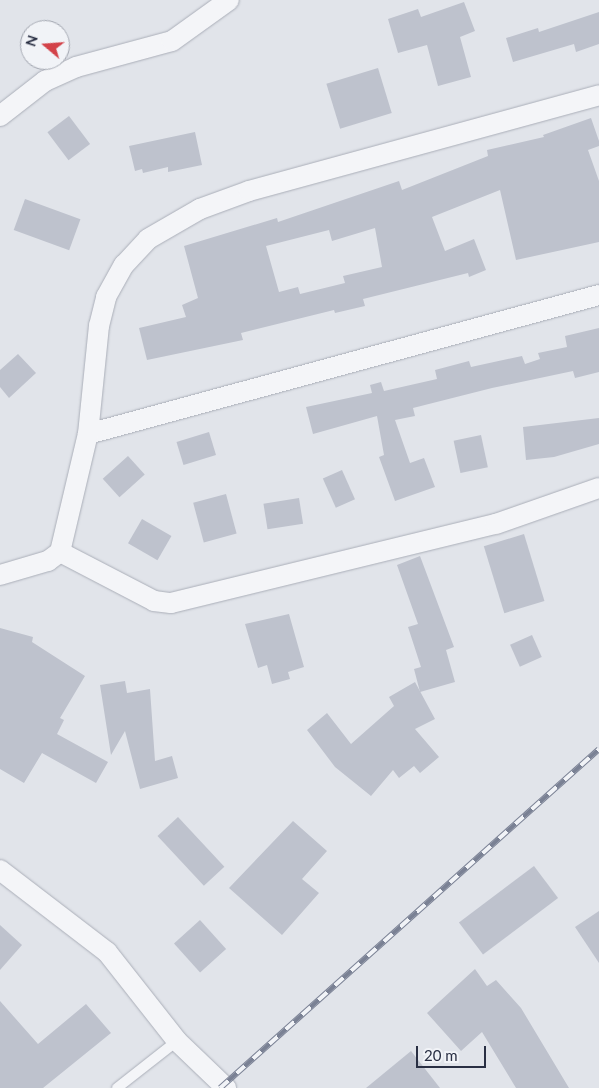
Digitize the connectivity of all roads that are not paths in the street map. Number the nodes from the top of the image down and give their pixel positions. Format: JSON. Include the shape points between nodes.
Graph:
{"nodes":[{"id":1,"x":229,"y":0,"type":"edge"},
{"id":2,"x":599,"y":94,"type":"edge"},
{"id":3,"x":0,"y":116,"type":"edge"},
{"id":4,"x":599,"y":295,"type":"edge"},
{"id":5,"x":88,"y":434,"type":"junction"},
{"id":6,"x":599,"y":488,"type":"edge"},
{"id":7,"x":60,"y":552,"type":"junction"},
{"id":8,"x":0,"y":575,"type":"edge"},
{"id":9,"x":0,"y":870,"type":"edge"},
{"id":10,"x":177,"y":1040,"type":"junction"},
{"id":11,"x":117,"y":1088,"type":"edge"},
{"id":12,"x":226,"y":1088,"type":"edge"}],
"edges":[{"from":1,"to":3,"type":"street","via":[[172,41],[76,67],[45,81]]},
{"from":2,"to":5,"type":"street","via":[[249,190],[200,209],[148,239],[124,265],[106,297],[99,326]]},
{"from":4,"to":5,"type":"street"},
{"from":5,"to":7,"type":"street"},
{"from":6,"to":7,"type":"street","via":[[496,524],[171,603],[154,601]]},
{"from":7,"to":8,"type":"street","via":[[48,561]]},
{"from":9,"to":10,"type":"street","via":[[108,952]]},
{"from":10,"to":11,"type":"lane"},
{"from":10,"to":12,"type":"street"}]}
